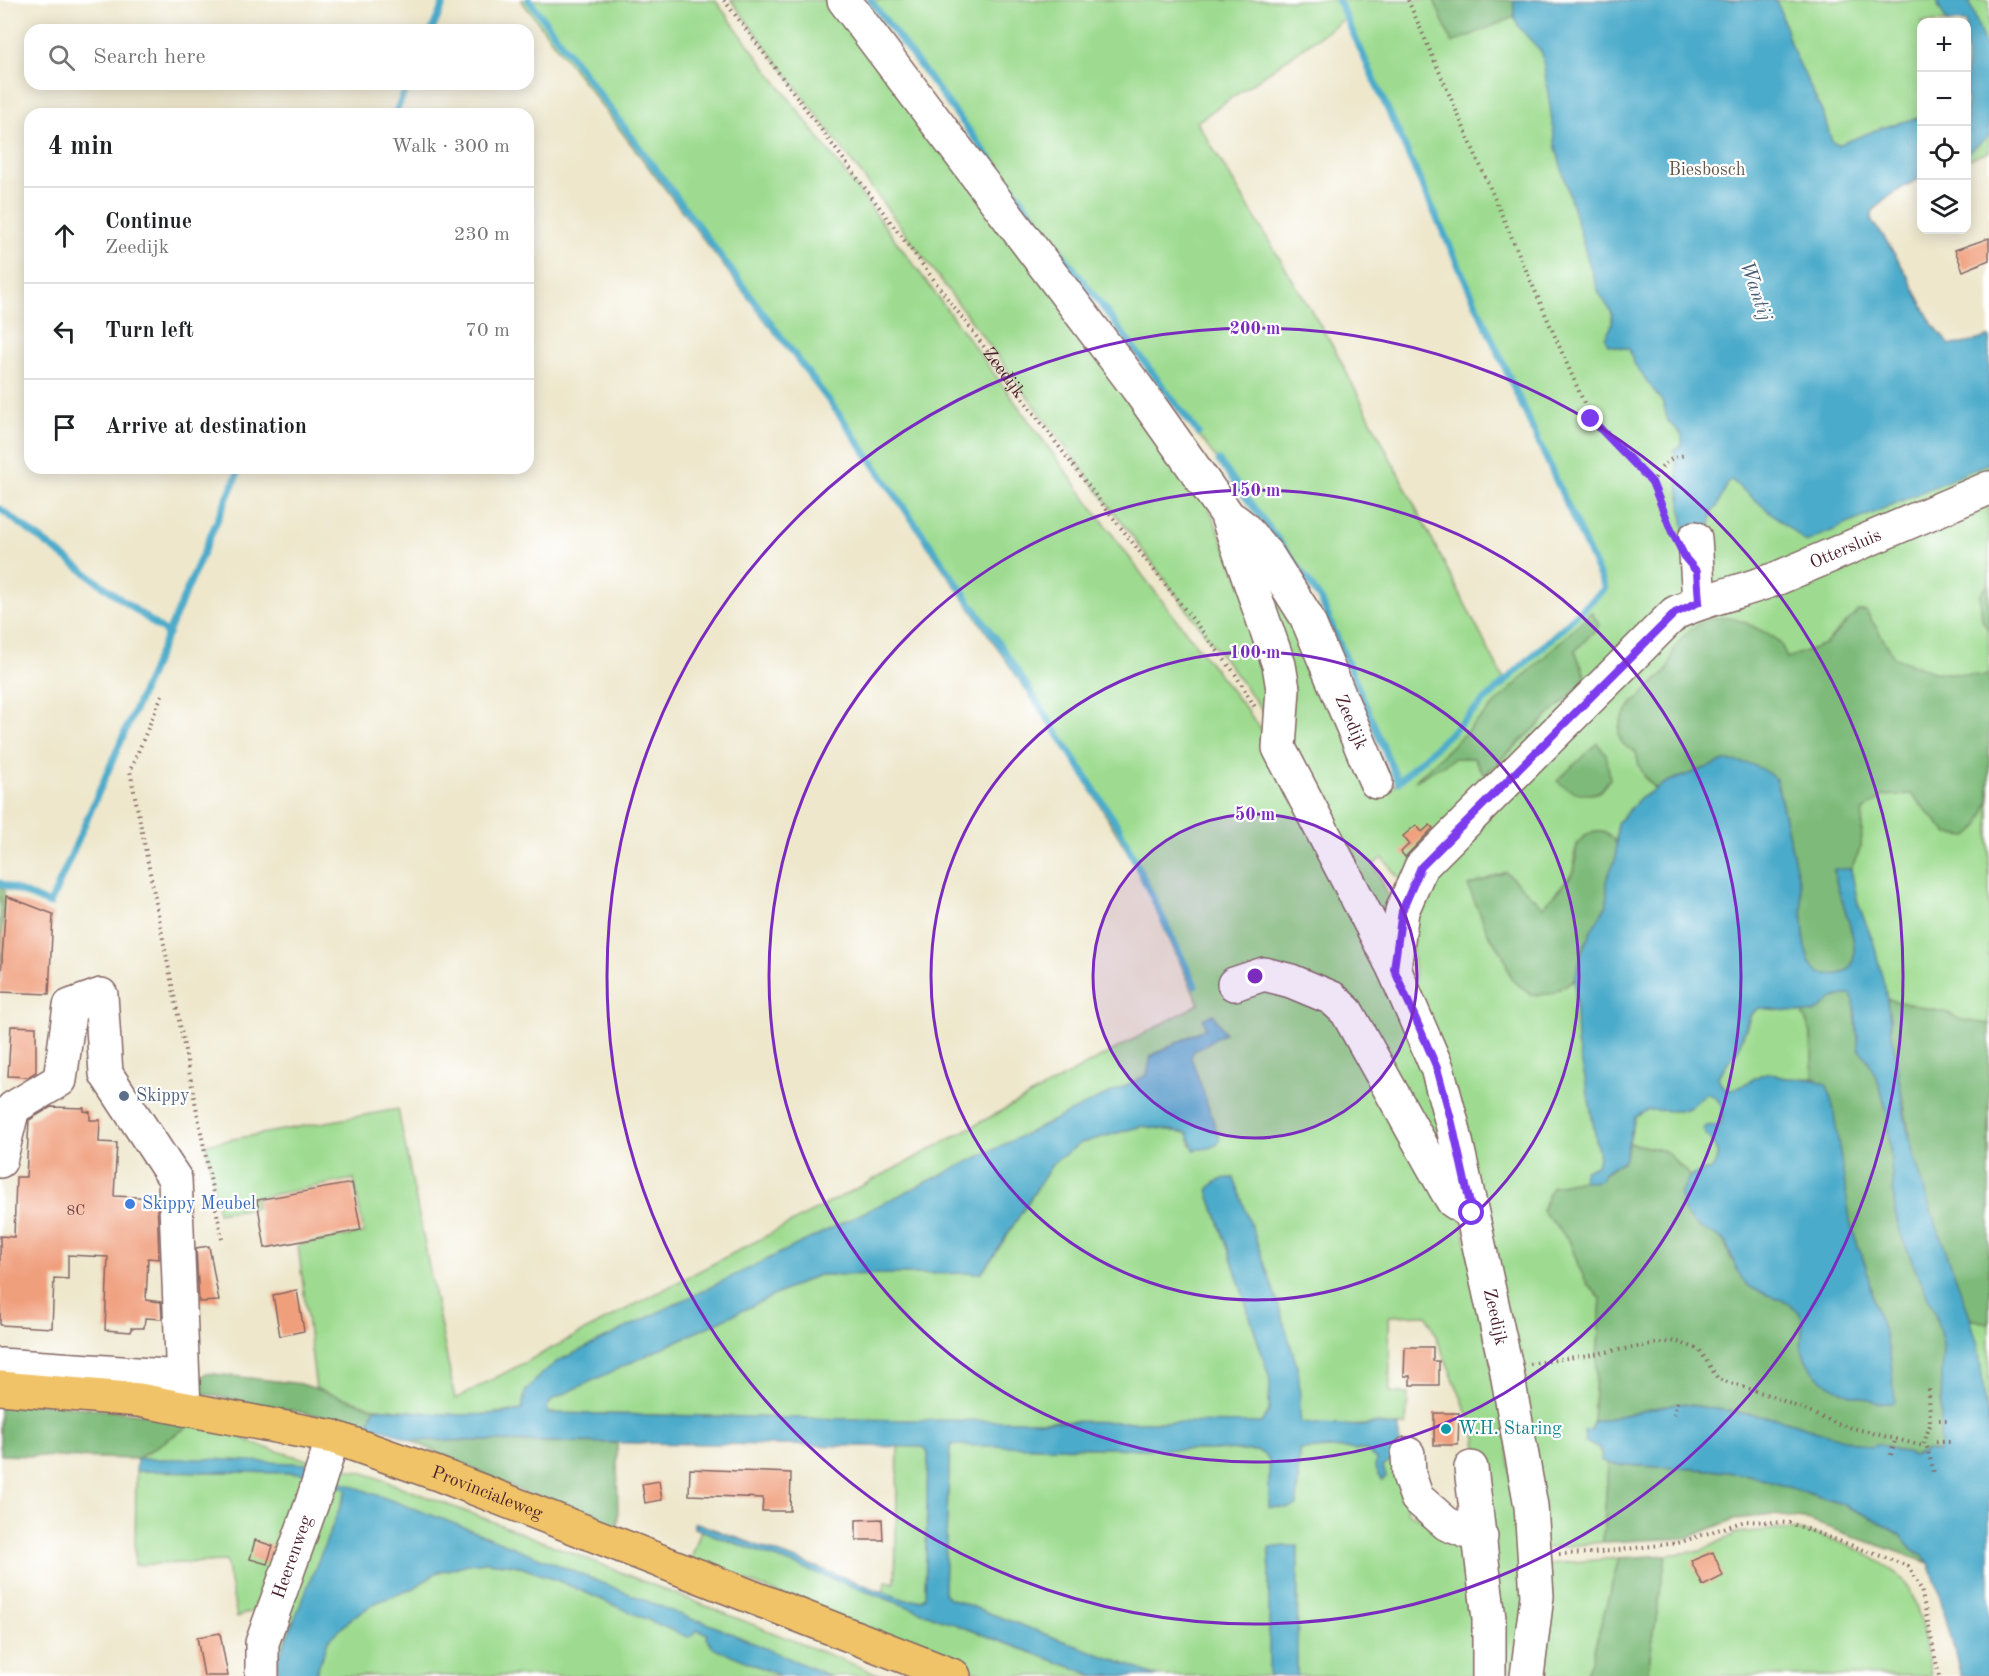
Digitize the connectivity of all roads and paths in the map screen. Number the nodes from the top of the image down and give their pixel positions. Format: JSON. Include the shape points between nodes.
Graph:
{"nodes":[{"id":1,"x":724,"y":0,"type":"edge"},
{"id":2,"x":844,"y":0,"type":"edge"},
{"id":3,"x":1408,"y":0,"type":"edge"},
{"id":4,"x":1686,"y":456,"type":"dead end"},
{"id":5,"x":1652,"y":482,"type":"junction"},
{"id":6,"x":1989,"y":488,"type":"edge"},
{"id":7,"x":1226,"y":513,"type":"junction"},
{"id":8,"x":1684,"y":535,"type":"joint"},
{"id":9,"x":1699,"y":602,"type":"junction"},
{"id":10,"x":162,"y":695,"type":"dead end"},
{"id":11,"x":1256,"y":710,"type":"dead end"},
{"id":12,"x":1376,"y":782,"type":"dead end"},
{"id":13,"x":1394,"y":969,"type":"junction"},
{"id":14,"x":1234,"y":984,"type":"dead end"},
{"id":15,"x":0,"y":1161,"type":"edge"},
{"id":16,"x":1472,"y":1213,"type":"junction"},
{"id":17,"x":222,"y":1239,"type":"dead end"},
{"id":18,"x":1506,"y":1367,"type":"junction"},
{"id":19,"x":6,"y":1377,"type":"edge"},
{"id":20,"x":1929,"y":1388,"type":"dead end"},
{"id":21,"x":183,"y":1393,"type":"junction"},
{"id":22,"x":1677,"y":1402,"type":"dead end"},
{"id":23,"x":1674,"y":1415,"type":"dead end"},
{"id":24,"x":1939,"y":1420,"type":"dead end"},
{"id":25,"x":1948,"y":1420,"type":"dead end"},
{"id":26,"x":333,"y":1437,"type":"junction"},
{"id":27,"x":1895,"y":1441,"type":"dead end"},
{"id":28,"x":1936,"y":1442,"type":"dead end"},
{"id":29,"x":1954,"y":1442,"type":"dead end"},
{"id":30,"x":1927,"y":1447,"type":"dead end"},
{"id":31,"x":1408,"y":1454,"type":"dead end"},
{"id":32,"x":1891,"y":1455,"type":"dead end"},
{"id":33,"x":1471,"y":1468,"type":"dead end"},
{"id":34,"x":1934,"y":1473,"type":"dead end"},
{"id":35,"x":1480,"y":1537,"type":"junction"},
{"id":36,"x":1592,"y":1553,"type":"dead end"},
{"id":37,"x":262,"y":1676,"type":"edge"},
{"id":38,"x":954,"y":1676,"type":"edge"},
{"id":39,"x":1489,"y":1676,"type":"edge"},
{"id":40,"x":1527,"y":1676,"type":"edge"},
{"id":41,"x":1939,"y":1676,"type":"edge"}],
"edges":[{"from":1,"to":11,"type":"path","name":"Zeedijk","via":[[1089,486],[1234,672]]},
{"from":2,"to":7,"type":"street","name":"Zeedijk","via":[[1138,389]]},
{"from":3,"to":5,"type":"path","via":[[1591,419]]},
{"from":4,"to":5,"type":"path","via":[[1672,457]]},
{"from":5,"to":8,"type":"path"},
{"from":6,"to":9,"type":"street","name":"Ottersluis","via":[[1778,578]]},
{"from":7,"to":12,"type":"street","name":"Zeedijk","via":[[1268,556],[1306,616]]},
{"from":7,"to":13,"type":"street","name":"Zeedijk","via":[[1279,665],[1283,698],[1278,748]]},
{"from":8,"to":9,"type":"street"},
{"from":9,"to":13,"type":"street","via":[[1675,613],[1421,867],[1402,911]]},
{"from":10,"to":17,"type":"path","via":[[130,771]]},
{"from":13,"to":16,"type":"street","name":"Zeedijk","via":[[1437,1068]]},
{"from":14,"to":16,"type":"street","via":[[1264,974],[1332,998],[1347,1012],[1453,1201]]},
{"from":15,"to":21,"type":"street","via":[[13,1108],[60,1080],[70,1006],[100,995],[106,1074],[175,1179]]},
{"from":16,"to":18,"type":"street","name":"Zeedijk"},
{"from":18,"to":20,"type":"path","via":[[1675,1341],[1699,1349],[1718,1379],[1772,1396],[1837,1424],[1923,1446],[1930,1425]]},
{"from":18,"to":40,"type":"street","name":"Zeedijk","via":[[1531,1506],[1535,1555],[1537,1596]]},
{"from":19,"to":21,"type":"main road","name":"Provincialeweg","via":[[75,1382],[139,1400]]},
{"from":21,"to":26,"type":"main road","name":"Provincialeweg"},
{"from":22,"to":23,"type":"path"},
{"from":24,"to":25,"type":"path"},
{"from":26,"to":37,"type":"street","name":"Heerenweg","via":[[262,1643]]},
{"from":26,"to":38,"type":"main road","name":"Provincialeweg","via":[[438,1474]]},
{"from":27,"to":32,"type":"path"},
{"from":28,"to":29,"type":"path"},
{"from":30,"to":34,"type":"path"},
{"from":31,"to":35,"type":"street","via":[[1409,1475],[1417,1498],[1447,1524]]},
{"from":33,"to":35,"type":"street"},
{"from":35,"to":39,"type":"street","via":[[1489,1619]]},
{"from":36,"to":41,"type":"path","via":[[1678,1543],[1745,1521],[1790,1523],[1908,1566],[1921,1588]]}]}
